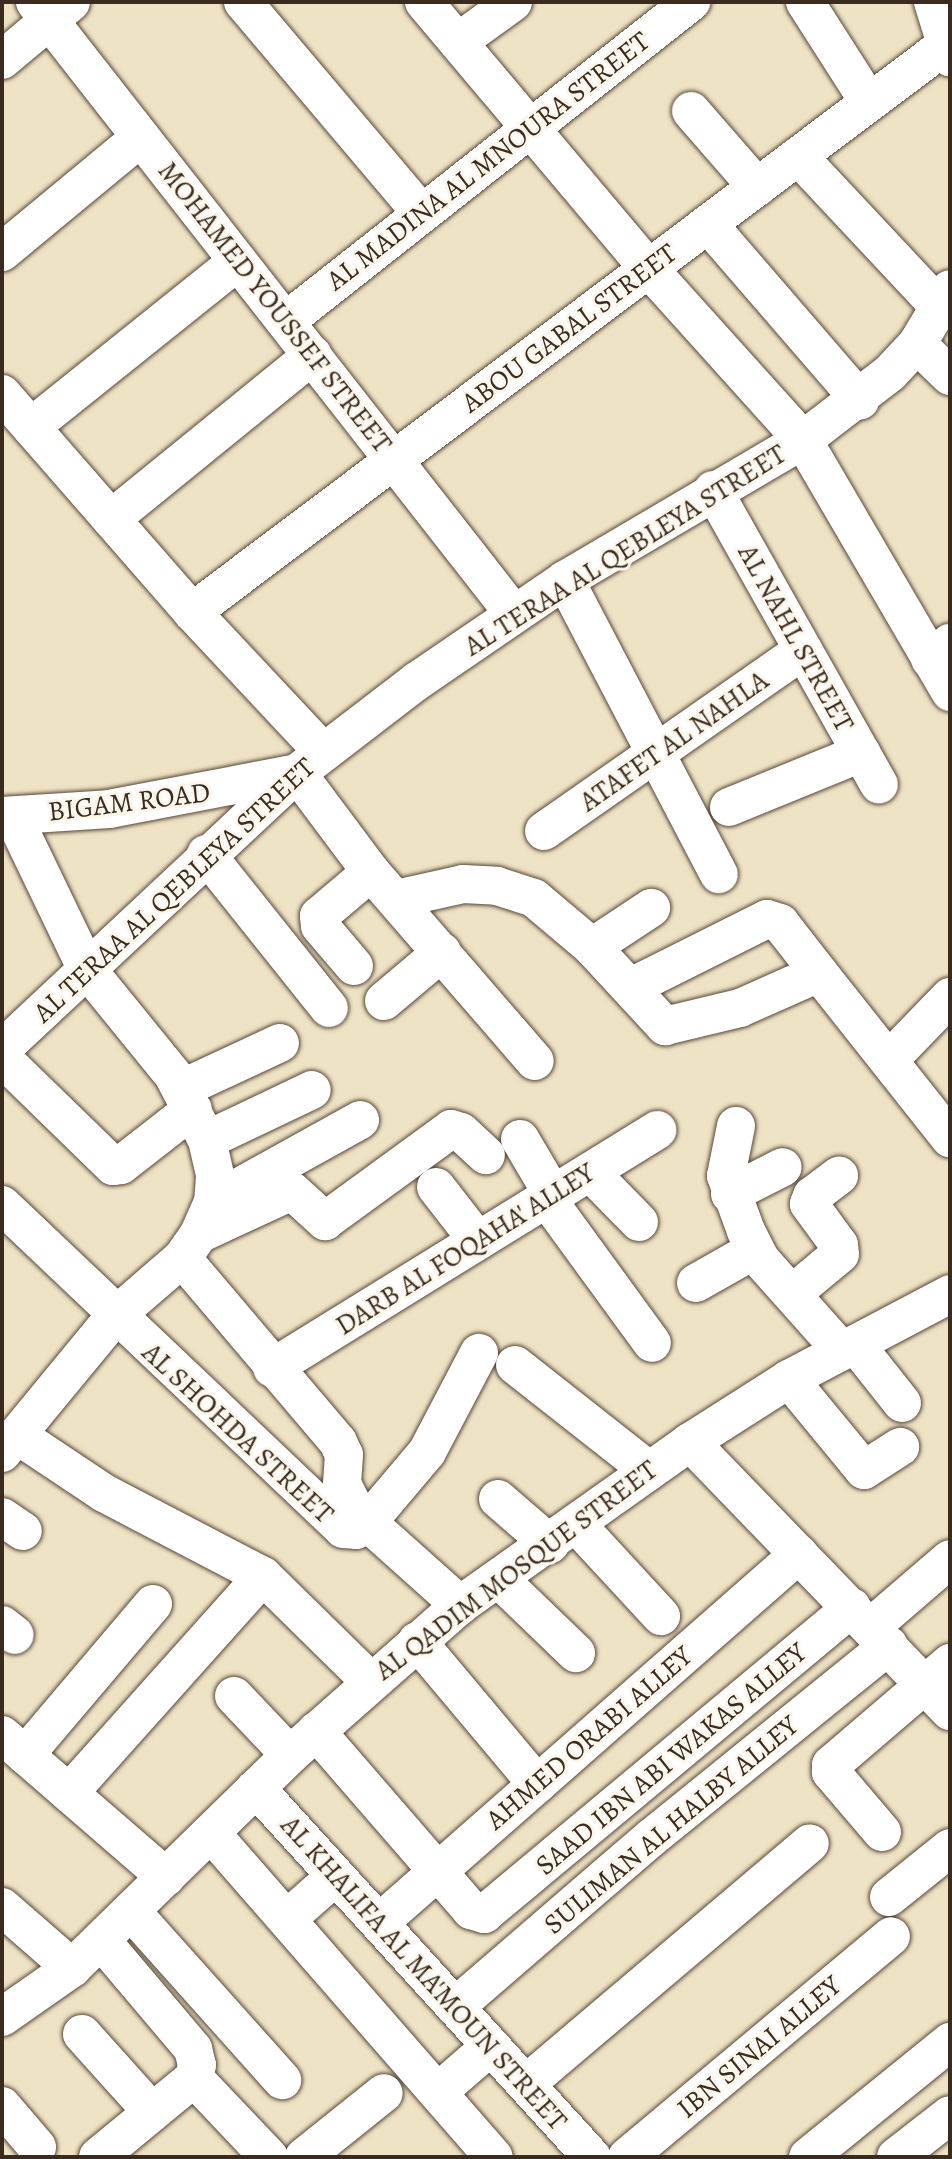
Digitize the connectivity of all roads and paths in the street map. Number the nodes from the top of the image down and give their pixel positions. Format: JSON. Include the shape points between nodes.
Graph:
{"nodes":[{"id":1,"x":243,"y":2,"type":"edge"},
{"id":2,"x":424,"y":2,"type":"edge"},
{"id":3,"x":513,"y":2,"type":"edge"},
{"id":4,"x":691,"y":2,"type":"edge"},
{"id":5,"x":805,"y":2,"type":"edge"},
{"id":6,"x":933,"y":2,"type":"edge"},
{"id":7,"x":52,"y":8,"type":"edge"},
{"id":8,"x":458,"y":43,"type":"junction"},
{"id":9,"x":948,"y":51,"type":"edge"},
{"id":10,"x":2,"y":60,"type":"edge"},
{"id":11,"x":869,"y":102,"type":"junction"},
{"id":12,"x":691,"y":111,"type":"dead end"},
{"id":13,"x":531,"y":128,"type":"junction"},
{"id":14,"x":141,"y":137,"type":"junction"},
{"id":15,"x":798,"y":156,"type":"junction"},
{"id":16,"x":757,"y":187,"type":"junction"},
{"id":17,"x":422,"y":214,"type":"junction"},
{"id":18,"x":708,"y":224,"type":"junction"},
{"id":19,"x":2,"y":253,"type":"edge"},
{"id":20,"x":237,"y":262,"type":"junction"},
{"id":21,"x":649,"y":268,"type":"junction"},
{"id":22,"x":946,"y":299,"type":"edge"},
{"id":23,"x":286,"y":321,"type":"junction"},
{"id":24,"x":917,"y":344,"type":"junction"},
{"id":25,"x":313,"y":355,"type":"junction"},
{"id":26,"x":950,"y":376,"type":"edge"},
{"id":27,"x":2,"y":394,"type":"edge"},
{"id":28,"x":860,"y":400,"type":"junction"},
{"id":29,"x":31,"y":427,"type":"junction"},
{"id":30,"x":803,"y":440,"type":"junction"},
{"id":31,"x":395,"y":459,"type":"junction"},
{"id":32,"x":713,"y":490,"type":"junction"},
{"id":33,"x":111,"y":519,"type":"junction"},
{"id":34,"x":565,"y":580,"type":"junction"},
{"id":35,"x":192,"y":612,"type":"junction"},
{"id":36,"x":514,"y":614,"type":"junction"},
{"id":37,"x":803,"y":650,"type":"junction"},
{"id":38,"x":940,"y":651,"type":"edge"},
{"id":39,"x":950,"y":692,"type":"edge"},
{"id":40,"x":655,"y":753,"type":"junction"},
{"id":41,"x":310,"y":763,"type":"junction"},
{"id":42,"x":729,"y":807,"type":"dead end"},
{"id":43,"x":7,"y":816,"type":"edge"},
{"id":44,"x":544,"y":831,"type":"dead end"},
{"id":45,"x":206,"y":854,"type":"junction"},
{"id":46,"x":719,"y":874,"type":"dead end"},
{"id":47,"x":384,"y":886,"type":"junction"},
{"id":48,"x":650,"y":908,"type":"dead end"},
{"id":49,"x":592,"y":947,"type":"junction"},
{"id":50,"x":442,"y":952,"type":"junction"},
{"id":51,"x":354,"y":966,"type":"dead end"},
{"id":52,"x":86,"y":968,"type":"junction"},
{"id":53,"x":819,"y":972,"type":"junction"},
{"id":54,"x":631,"y":988,"type":"junction"},
{"id":55,"x":950,"y":997,"type":"edge"},
{"id":56,"x":384,"y":1001,"type":"dead end"},
{"id":57,"x":329,"y":1008,"type":"dead end"},
{"id":58,"x":280,"y":1043,"type":"dead end"},
{"id":59,"x":2,"y":1049,"type":"edge"},
{"id":60,"x":2,"y":1058,"type":"edge"},
{"id":61,"x":889,"y":1060,"type":"junction"},
{"id":62,"x":535,"y":1061,"type":"dead end"},
{"id":63,"x":312,"y":1090,"type":"dead end"},
{"id":64,"x":194,"y":1112,"type":"junction"},
{"id":65,"x":360,"y":1120,"type":"dead end"},
{"id":66,"x":736,"y":1126,"type":"dead end"},
{"id":67,"x":658,"y":1130,"type":"dead end"},
{"id":68,"x":950,"y":1138,"type":"edge"},
{"id":69,"x":520,"y":1139,"type":"dead end"},
{"id":70,"x":486,"y":1155,"type":"dead end"},
{"id":71,"x":783,"y":1167,"type":"dead end"},
{"id":72,"x":590,"y":1172,"type":"junction"},
{"id":73,"x":839,"y":1176,"type":"dead end"},
{"id":74,"x":436,"y":1187,"type":"dead end"},
{"id":75,"x":730,"y":1194,"type":"junction"},
{"id":76,"x":550,"y":1197,"type":"junction"},
{"id":77,"x":5,"y":1215,"type":"edge"},
{"id":78,"x":639,"y":1222,"type":"dead end"},
{"id":79,"x":198,"y":1231,"type":"junction"},
{"id":80,"x":478,"y":1241,"type":"junction"},
{"id":81,"x":754,"y":1250,"type":"junction"},
{"id":82,"x":696,"y":1283,"type":"dead end"},
{"id":83,"x":792,"y":1294,"type":"junction"},
{"id":84,"x":950,"y":1294,"type":"edge"},
{"id":85,"x":114,"y":1317,"type":"junction"},
{"id":86,"x":652,"y":1343,"type":"dead end"},
{"id":87,"x":849,"y":1348,"type":"junction"},
{"id":88,"x":479,"y":1353,"type":"dead end"},
{"id":89,"x":515,"y":1365,"type":"dead end"},
{"id":90,"x":272,"y":1368,"type":"junction"},
{"id":91,"x":789,"y":1379,"type":"junction"},
{"id":92,"x":902,"y":1403,"type":"dead end"},
{"id":93,"x":690,"y":1441,"type":"junction"},
{"id":94,"x":901,"y":1447,"type":"dead end"},
{"id":95,"x":6,"y":1448,"type":"edge"},
{"id":96,"x":647,"y":1468,"type":"junction"},
{"id":97,"x":498,"y":1499,"type":"dead end"},
{"id":98,"x":367,"y":1523,"type":"junction"},
{"id":99,"x":564,"y":1534,"type":"junction"},
{"id":100,"x":799,"y":1554,"type":"junction"},
{"id":101,"x":950,"y":1559,"type":"edge"},
{"id":102,"x":263,"y":1576,"type":"junction"},
{"id":103,"x":499,"y":1579,"type":"junction"},
{"id":104,"x":153,"y":1604,"type":"dead end"},
{"id":105,"x":460,"y":1605,"type":"junction"},
{"id":106,"x":661,"y":1616,"type":"dead end"},
{"id":107,"x":871,"y":1626,"type":"junction"},
{"id":108,"x":417,"y":1641,"type":"junction"},
{"id":109,"x":576,"y":1653,"type":"dead end"},
{"id":110,"x":370,"y":1681,"type":"junction"},
{"id":111,"x":943,"y":1686,"type":"edge"},
{"id":112,"x":234,"y":1696,"type":"dead end"},
{"id":113,"x":303,"y":1743,"type":"junction"},
{"id":114,"x":14,"y":1745,"type":"edge"},
{"id":115,"x":537,"y":1784,"type":"junction"},
{"id":116,"x":256,"y":1788,"type":"junction"},
{"id":117,"x":69,"y":1793,"type":"junction"},
{"id":118,"x":882,"y":1832,"type":"dead end"},
{"id":119,"x":211,"y":1833,"type":"junction"},
{"id":120,"x":810,"y":1843,"type":"dead end"},
{"id":121,"x":950,"y":1848,"type":"edge"},
{"id":122,"x":438,"y":1871,"type":"junction"},
{"id":123,"x":336,"y":1876,"type":"junction"},
{"id":124,"x":166,"y":1877,"type":"junction"},
{"id":125,"x":889,"y":1897,"type":"dead end"},
{"id":126,"x":2,"y":1907,"type":"edge"},
{"id":127,"x":131,"y":1911,"type":"junction"},
{"id":128,"x":287,"y":1919,"type":"junction"},
{"id":129,"x":379,"y":1923,"type":"junction"},
{"id":130,"x":891,"y":1936,"type":"dead end"},
{"id":131,"x":101,"y":1940,"type":"junction"},
{"id":132,"x":72,"y":1968,"type":"junction"},
{"id":133,"x":455,"y":2007,"type":"junction"},
{"id":134,"x":2,"y":2017,"type":"edge"},
{"id":135,"x":82,"y":2034,"type":"dead end"},
{"id":136,"x":950,"y":2042,"type":"edge"},
{"id":137,"x":491,"y":2046,"type":"junction"},
{"id":138,"x":190,"y":2080,"type":"junction"},
{"id":139,"x":282,"y":2080,"type":"dead end"},
{"id":140,"x":526,"y":2084,"type":"junction"},
{"id":141,"x":438,"y":2092,"type":"junction"},
{"id":142,"x":384,"y":2093,"type":"dead end"},
{"id":143,"x":2,"y":2106,"type":"edge"},
{"id":144,"x":151,"y":2111,"type":"junction"},
{"id":145,"x":950,"y":2115,"type":"edge"},
{"id":146,"x":37,"y":2147,"type":"dead end"},
{"id":147,"x":577,"y":2152,"type":"edge"},
{"id":148,"x":98,"y":2157,"type":"edge"},
{"id":149,"x":269,"y":2157,"type":"edge"},
{"id":150,"x":304,"y":2157,"type":"edge"},
{"id":151,"x":494,"y":2157,"type":"edge"},
{"id":152,"x":627,"y":2157,"type":"edge"},
{"id":153,"x":808,"y":2157,"type":"edge"},
{"id":154,"x":896,"y":2157,"type":"edge"}],
"edges":[{"from":1,"to":17,"type":"street"},
{"from":2,"to":8,"type":"street"},
{"from":3,"to":8,"type":"street"},
{"from":4,"to":13,"type":"street","name":"AL MADINA AL MNOURA STREET"},
{"from":5,"to":11,"type":"street"},
{"from":6,"to":9,"type":"street"},
{"from":7,"to":10,"type":"street"},
{"from":7,"to":14,"type":"street","name":"MOHAMED YOUSSEF STREET"},
{"from":8,"to":13,"type":"street"},
{"from":9,"to":11,"type":"street","name":"ABOU GABAL STREET"},
{"from":11,"to":15,"type":"street","name":"ABOU GABAL STREET"},
{"from":12,"to":16,"type":"street"},
{"from":13,"to":17,"type":"street","name":"AL MADINA AL MNOURA STREET"},
{"from":13,"to":21,"type":"street"},
{"from":14,"to":19,"type":"street"},
{"from":14,"to":20,"type":"street","name":"MOHAMED YOUSSEF STREET"},
{"from":15,"to":16,"type":"street","name":"ABOU GABAL STREET"},
{"from":15,"to":22,"type":"street"},
{"from":16,"to":18,"type":"street","name":"ABOU GABAL STREET"},
{"from":17,"to":23,"type":"street","name":"AL MADINA AL MNOURA STREET"},
{"from":18,"to":21,"type":"street","name":"ABOU GABAL STREET"},
{"from":18,"to":28,"type":"street"},
{"from":20,"to":23,"type":"street","name":"MOHAMED YOUSSEF STREET"},
{"from":20,"to":29,"type":"street"},
{"from":21,"to":30,"type":"street"},
{"from":21,"to":31,"type":"street","name":"ABOU GABAL STREET"},
{"from":22,"to":24,"type":"street","name":"AL TERAA AL QEBLEYA STREET"},
{"from":23,"to":25,"type":"street","name":"MOHAMED YOUSSEF STREET"},
{"from":24,"to":26,"type":"street"},
{"from":24,"to":28,"type":"street","name":"AL TERAA AL QEBLEYA STREET"},
{"from":25,"to":31,"type":"street","name":"MOHAMED YOUSSEF STREET"},
{"from":25,"to":33,"type":"street"},
{"from":27,"to":29,"type":"street"},
{"from":28,"to":30,"type":"street","name":"AL TERAA AL QEBLEYA STREET"},
{"from":29,"to":33,"type":"street"},
{"from":30,"to":32,"type":"street","name":"AL TERAA AL QEBLEYA STREET"},
{"from":30,"to":38,"type":"street"},
{"from":31,"to":35,"type":"street","name":"ABOU GABAL STREET"},
{"from":31,"to":36,"type":"street","name":"MOHAMED YOUSSEF STREET"},
{"from":32,"to":34,"type":"street","name":"AL TERAA AL QEBLEYA STREET"},
{"from":32,"to":37,"type":"street","name":"AL NAHL STREET"},
{"from":33,"to":35,"type":"street"},
{"from":34,"to":36,"type":"street","name":"AL TERAA AL QEBLEYA STREET"},
{"from":34,"to":40,"type":"street"},
{"from":35,"to":41,"type":"street"},
{"from":36,"to":41,"type":"street","name":"AL TERAA AL QEBLEYA STREET"},
{"from":37,"to":40,"type":"street","name":"ATAFET AL NAHLA"},
{"from":37,"to":42,"type":"street","name":"AL NAHL STREET","via":[[870,769]]},
{"from":38,"to":39,"type":"street"},
{"from":40,"to":44,"type":"street","name":"ATAFET AL NAHLA"},
{"from":40,"to":46,"type":"street"},
{"from":41,"to":43,"type":"street","name":"BIGAM ROAD","via":[[149,803]]},
{"from":41,"to":45,"type":"street","name":"AL TERAA AL QEBLEYA STREET"},
{"from":41,"to":47,"type":"street"},
{"from":43,"to":52,"type":"street"},
{"from":45,"to":52,"type":"street","name":"AL TERAA AL QEBLEYA STREET"},
{"from":45,"to":57,"type":"street"},
{"from":47,"to":49,"type":"street","via":[[497,886],[534,898]]},
{"from":47,"to":50,"type":"street"},
{"from":47,"to":51,"type":"street","via":[[318,916],[320,926]]},
{"from":48,"to":49,"type":"street"},
{"from":49,"to":54,"type":"street"},
{"from":50,"to":56,"type":"street"},
{"from":50,"to":62,"type":"street"},
{"from":52,"to":59,"type":"street","name":"AL TERAA AL QEBLEYA STREET"},
{"from":52,"to":64,"type":"street"},
{"from":53,"to":54,"type":"street","via":[[740,1008],[665,1026]]},
{"from":53,"to":54,"type":"street","via":[[779,923],[770,919]]},
{"from":53,"to":61,"type":"street"},
{"from":55,"to":61,"type":"street"},
{"from":58,"to":64,"type":"street"},
{"from":60,"to":64,"type":"street","via":[[113,1166],[121,1166]]},
{"from":61,"to":68,"type":"street"},
{"from":63,"to":64,"type":"street"},
{"from":64,"to":79,"type":"street","via":[[215,1176]]},
{"from":65,"to":79,"type":"street"},
{"from":66,"to":75,"type":"street","via":[[726,1177]]},
{"from":67,"to":72,"type":"street","name":"DARB AL FOQAHA' ALLEY"},
{"from":69,"to":76,"type":"street"},
{"from":70,"to":79,"type":"street","via":[[461,1132],[451,1129],[325,1221],[318,1220],[300,1194],[292,1191]]},
{"from":71,"to":75,"type":"street"},
{"from":72,"to":76,"type":"street","name":"DARB AL FOQAHA' ALLEY"},
{"from":72,"to":78,"type":"street"},
{"from":73,"to":83,"type":"street","via":[[812,1196],[809,1204],[841,1247],[840,1254]]},
{"from":74,"to":80,"type":"street"},
{"from":75,"to":81,"type":"street"},
{"from":76,"to":80,"type":"street","name":"DARB AL FOQAHA' ALLEY"},
{"from":76,"to":86,"type":"street"},
{"from":77,"to":85,"type":"street","name":"AL SHOHDA STREET"},
{"from":79,"to":85,"type":"street"},
{"from":79,"to":90,"type":"street"},
{"from":80,"to":90,"type":"street","name":"DARB AL FOQAHA' ALLEY"},
{"from":81,"to":82,"type":"street"},
{"from":81,"to":83,"type":"street"},
{"from":83,"to":87,"type":"street"},
{"from":84,"to":87,"type":"street","name":"AL QADIM MOSQUE STREET"},
{"from":85,"to":95,"type":"street"},
{"from":85,"to":98,"type":"street","name":"AL SHOHDA STREET","via":[[336,1525],[350,1531]]},
{"from":87,"to":91,"type":"street","name":"AL QADIM MOSQUE STREET"},
{"from":87,"to":92,"type":"street"},
{"from":88,"to":98,"type":"street","via":[[427,1452]]},
{"from":89,"to":96,"type":"street"},
{"from":90,"to":98,"type":"street","via":[[342,1448],[342,1484],[356,1513]]},
{"from":91,"to":93,"type":"street","name":"AL QADIM MOSQUE STREET"},
{"from":91,"to":94,"type":"street","via":[[864,1470]]},
{"from":93,"to":96,"type":"street","name":"AL QADIM MOSQUE STREET"},
{"from":93,"to":100,"type":"street"},
{"from":95,"to":102,"type":"street"},
{"from":96,"to":99,"type":"street","name":"AL QADIM MOSQUE STREET"},
{"from":97,"to":99,"type":"street"},
{"from":98,"to":105,"type":"street"},
{"from":99,"to":103,"type":"street","name":"AL QADIM MOSQUE STREET"},
{"from":99,"to":106,"type":"street"},
{"from":100,"to":107,"type":"street"},
{"from":100,"to":115,"type":"street","name":"AHMED ORABI ALLEY"},
{"from":101,"to":107,"type":"street"},
{"from":102,"to":110,"type":"street"},
{"from":102,"to":117,"type":"street"},
{"from":103,"to":105,"type":"street","name":"AL QADIM MOSQUE STREET"},
{"from":103,"to":109,"type":"street"},
{"from":104,"to":114,"type":"street"},
{"from":105,"to":108,"type":"street","name":"AL QADIM MOSQUE STREET"},
{"from":107,"to":111,"type":"street"},
{"from":107,"to":122,"type":"street","name":"SAAD IBN ABI WAKAS ALLEY","via":[[490,1911],[471,1910]]},
{"from":107,"to":133,"type":"street","name":"SULIMAN AL HALBY ALLEY","via":[[650,1838]]},
{"from":108,"to":110,"type":"street","name":"AL QADIM MOSQUE STREET"},
{"from":108,"to":115,"type":"street"},
{"from":110,"to":113,"type":"street","name":"AL QADIM MOSQUE STREET"},
{"from":111,"to":118,"type":"street","via":[[830,1767]]},
{"from":112,"to":113,"type":"street"},
{"from":113,"to":116,"type":"street","name":"AL QADIM MOSQUE STREET"},
{"from":113,"to":122,"type":"street"},
{"from":114,"to":117,"type":"street"},
{"from":115,"to":122,"type":"street","name":"AHMED ORABI ALLEY"},
{"from":116,"to":119,"type":"street","name":"AL QADIM MOSQUE STREET"},
{"from":116,"to":123,"type":"street","name":"AL KHALIFA AL MA'MOUN STREET"},
{"from":117,"to":124,"type":"street"},
{"from":119,"to":124,"type":"street","name":"AL QADIM MOSQUE STREET"},
{"from":119,"to":128,"type":"street"},
{"from":120,"to":140,"type":"street"},
{"from":121,"to":125,"type":"street"},
{"from":122,"to":129,"type":"street","name":"AHMED ORABI ALLEY"},
{"from":123,"to":128,"type":"street"},
{"from":123,"to":129,"type":"street","name":"AL KHALIFA AL MA'MOUN STREET"},
{"from":124,"to":127,"type":"street","name":"AL QADIM MOSQUE STREET"},
{"from":126,"to":132,"type":"street"},
{"from":127,"to":131,"type":"street","name":"AL QADIM MOSQUE STREET"},
{"from":127,"to":139,"type":"street"},
{"from":128,"to":141,"type":"street"},
{"from":129,"to":133,"type":"street","name":"AL KHALIFA AL MA'MOUN STREET"},
{"from":130,"to":152,"type":"street","name":"IBN SINAI ALLEY"},
{"from":131,"to":132,"type":"street","name":"AL QADIM MOSQUE STREET"},
{"from":131,"to":138,"type":"street","via":[[193,2049],[197,2065]]},
{"from":132,"to":134,"type":"street","name":"AL QADIM MOSQUE STREET"},
{"from":133,"to":137,"type":"street","name":"AL KHALIFA AL MA'MOUN STREET"},
{"from":135,"to":144,"type":"street"},
{"from":136,"to":153,"type":"street"},
{"from":137,"to":140,"type":"street","name":"AL KHALIFA AL MA'MOUN STREET"},
{"from":137,"to":141,"type":"street"},
{"from":138,"to":144,"type":"street"},
{"from":138,"to":149,"type":"street"},
{"from":140,"to":147,"type":"street","name":"AL KHALIFA AL MA'MOUN STREET"},
{"from":141,"to":151,"type":"street"},
{"from":142,"to":150,"type":"street"},
{"from":143,"to":146,"type":"street"},
{"from":144,"to":148,"type":"street"},
{"from":145,"to":154,"type":"street"}]}
